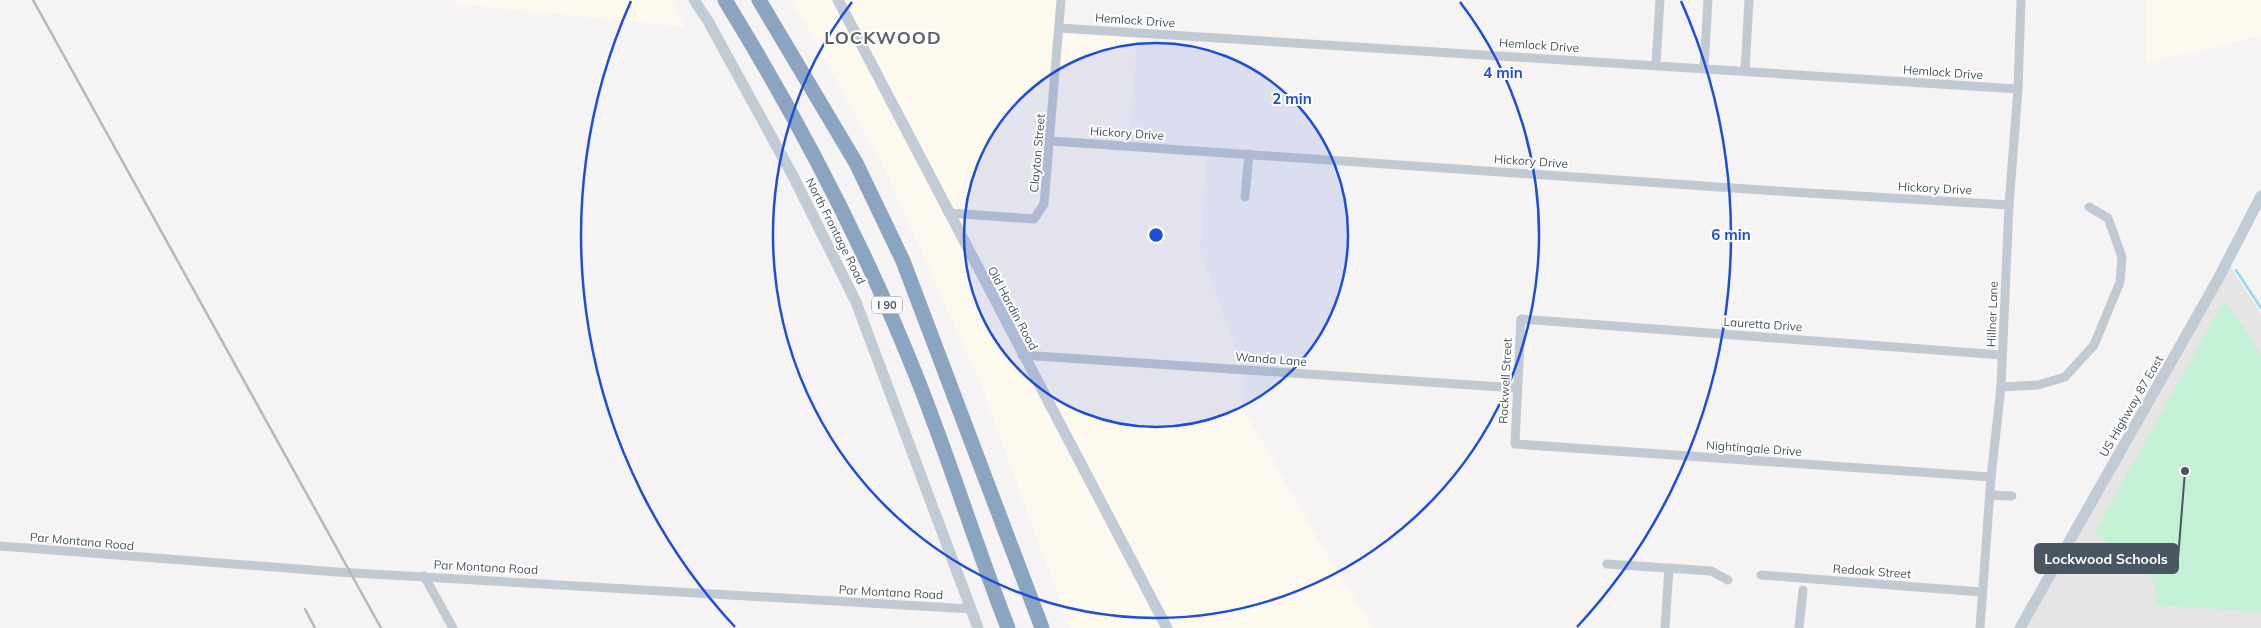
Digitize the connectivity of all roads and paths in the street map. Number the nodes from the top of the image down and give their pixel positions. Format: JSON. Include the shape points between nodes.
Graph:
{"nodes":[{"id":1,"x":694,"y":0,"type":"edge"},
{"id":2,"x":725,"y":0,"type":"edge"},
{"id":3,"x":759,"y":0,"type":"edge"},
{"id":4,"x":838,"y":0,"type":"edge"},
{"id":5,"x":1061,"y":0,"type":"edge"},
{"id":6,"x":1660,"y":0,"type":"edge"},
{"id":7,"x":1708,"y":0,"type":"edge"},
{"id":8,"x":1749,"y":0,"type":"edge"},
{"id":9,"x":2022,"y":0,"type":"edge"},
{"id":10,"x":1059,"y":28,"type":"junction"},
{"id":11,"x":1656,"y":64,"type":"junction"},
{"id":12,"x":1704,"y":68,"type":"junction"},
{"id":13,"x":1745,"y":71,"type":"junction"},
{"id":14,"x":2018,"y":89,"type":"junction"},
{"id":15,"x":1051,"y":141,"type":"junction"},
{"id":16,"x":1249,"y":154,"type":"junction"},
{"id":17,"x":2261,"y":196,"type":"edge"},
{"id":18,"x":1245,"y":197,"type":"dead end"},
{"id":19,"x":2009,"y":205,"type":"junction"},
{"id":20,"x":2090,"y":207,"type":"dead end"},
{"id":21,"x":948,"y":213,"type":"junction"},
{"id":22,"x":1521,"y":319,"type":"joint"},
{"id":23,"x":1022,"y":355,"type":"junction"},
{"id":24,"x":2002,"y":355,"type":"junction"},
{"id":25,"x":2001,"y":387,"type":"junction"},
{"id":26,"x":1517,"y":388,"type":"junction"},
{"id":27,"x":1515,"y":444,"type":"joint"},
{"id":28,"x":1991,"y":477,"type":"junction"},
{"id":29,"x":1990,"y":495,"type":"junction"},
{"id":30,"x":2012,"y":496,"type":"dead end"},
{"id":31,"x":0,"y":546,"type":"edge"},
{"id":32,"x":1606,"y":564,"type":"dead end"},
{"id":33,"x":1669,"y":568,"type":"junction"},
{"id":34,"x":1761,"y":575,"type":"dead end"},
{"id":35,"x":424,"y":576,"type":"junction"},
{"id":36,"x":1728,"y":580,"type":"dead end"},
{"id":37,"x":1803,"y":590,"type":"dead end"},
{"id":38,"x":1982,"y":592,"type":"junction"},
{"id":39,"x":971,"y":609,"type":"junction"},
{"id":40,"x":453,"y":628,"type":"edge"},
{"id":41,"x":978,"y":628,"type":"edge"},
{"id":42,"x":1008,"y":628,"type":"edge"},
{"id":43,"x":1042,"y":628,"type":"edge"},
{"id":44,"x":1167,"y":628,"type":"edge"},
{"id":45,"x":1665,"y":628,"type":"edge"},
{"id":46,"x":1799,"y":628,"type":"edge"},
{"id":47,"x":1980,"y":628,"type":"edge"},
{"id":48,"x":2020,"y":628,"type":"edge"}],
"edges":[{"from":1,"to":39,"type":"street","name":"North Frontage Road","via":[[793,176],[856,302]]},
{"from":2,"to":42,"type":"highway","number":"I 90","via":[[774,80],[873,272],[916,374]]},
{"from":3,"to":43,"type":"highway","number":"I 90","via":[[856,163],[903,261]]},
{"from":4,"to":21,"type":"street","name":"Old Hardin Road"},
{"from":5,"to":10,"type":"street","name":"Clayton Street"},
{"from":6,"to":11,"type":"street"},
{"from":7,"to":12,"type":"street"},
{"from":8,"to":13,"type":"street"},
{"from":9,"to":14,"type":"street","name":"Hillner Lane"},
{"from":10,"to":11,"type":"street","name":"Hemlock Drive"},
{"from":10,"to":15,"type":"street","name":"Clayton Street"},
{"from":11,"to":12,"type":"street","name":"Hemlock Drive"},
{"from":12,"to":13,"type":"street","name":"Hemlock Drive"},
{"from":13,"to":14,"type":"street","name":"Hemlock Drive"},
{"from":14,"to":19,"type":"street","name":"Hillner Lane"},
{"from":15,"to":16,"type":"street","name":"Hickory Drive"},
{"from":15,"to":21,"type":"street","name":"Clayton Street","via":[[1044,204],[1034,219]]},
{"from":16,"to":18,"type":"street"},
{"from":16,"to":19,"type":"street","name":"Hickory Drive"},
{"from":17,"to":48,"type":"street","name":"US Highway 87 East","via":[[2217,281]]},
{"from":19,"to":24,"type":"street","name":"Hillner Lane"},
{"from":20,"to":25,"type":"street","via":[[2108,218],[2122,257],[2120,282],[2094,345],[2065,377],[2038,385]]},
{"from":21,"to":23,"type":"street","name":"Old Hardin Road"},
{"from":22,"to":24,"type":"street","name":"Lauretta Drive"},
{"from":22,"to":26,"type":"street","name":"Rockwell Street"},
{"from":23,"to":26,"type":"street","name":"Wanda Lane"},
{"from":23,"to":44,"type":"street","name":"Old Hardin Road"},
{"from":24,"to":25,"type":"street","name":"Hillner Lane"},
{"from":25,"to":28,"type":"street","name":"Hillner Lane"},
{"from":26,"to":27,"type":"street","name":"Rockwell Street"},
{"from":27,"to":28,"type":"street","name":"Nightingale Drive"},
{"from":28,"to":29,"type":"street","name":"Hillner Lane"},
{"from":29,"to":30,"type":"street"},
{"from":29,"to":38,"type":"street","name":"Hillner Lane"},
{"from":31,"to":35,"type":"street","name":"Par Montana Road"},
{"from":32,"to":33,"type":"street"},
{"from":33,"to":36,"type":"street","via":[[1710,571]]},
{"from":33,"to":45,"type":"street"},
{"from":34,"to":38,"type":"street","name":"Redoak Street"},
{"from":35,"to":39,"type":"street","name":"Par Montana Road"},
{"from":35,"to":40,"type":"street"},
{"from":37,"to":46,"type":"street"},
{"from":38,"to":47,"type":"street","name":"Hillner Lane"},
{"from":39,"to":41,"type":"street","name":"North Frontage Road"}]}
